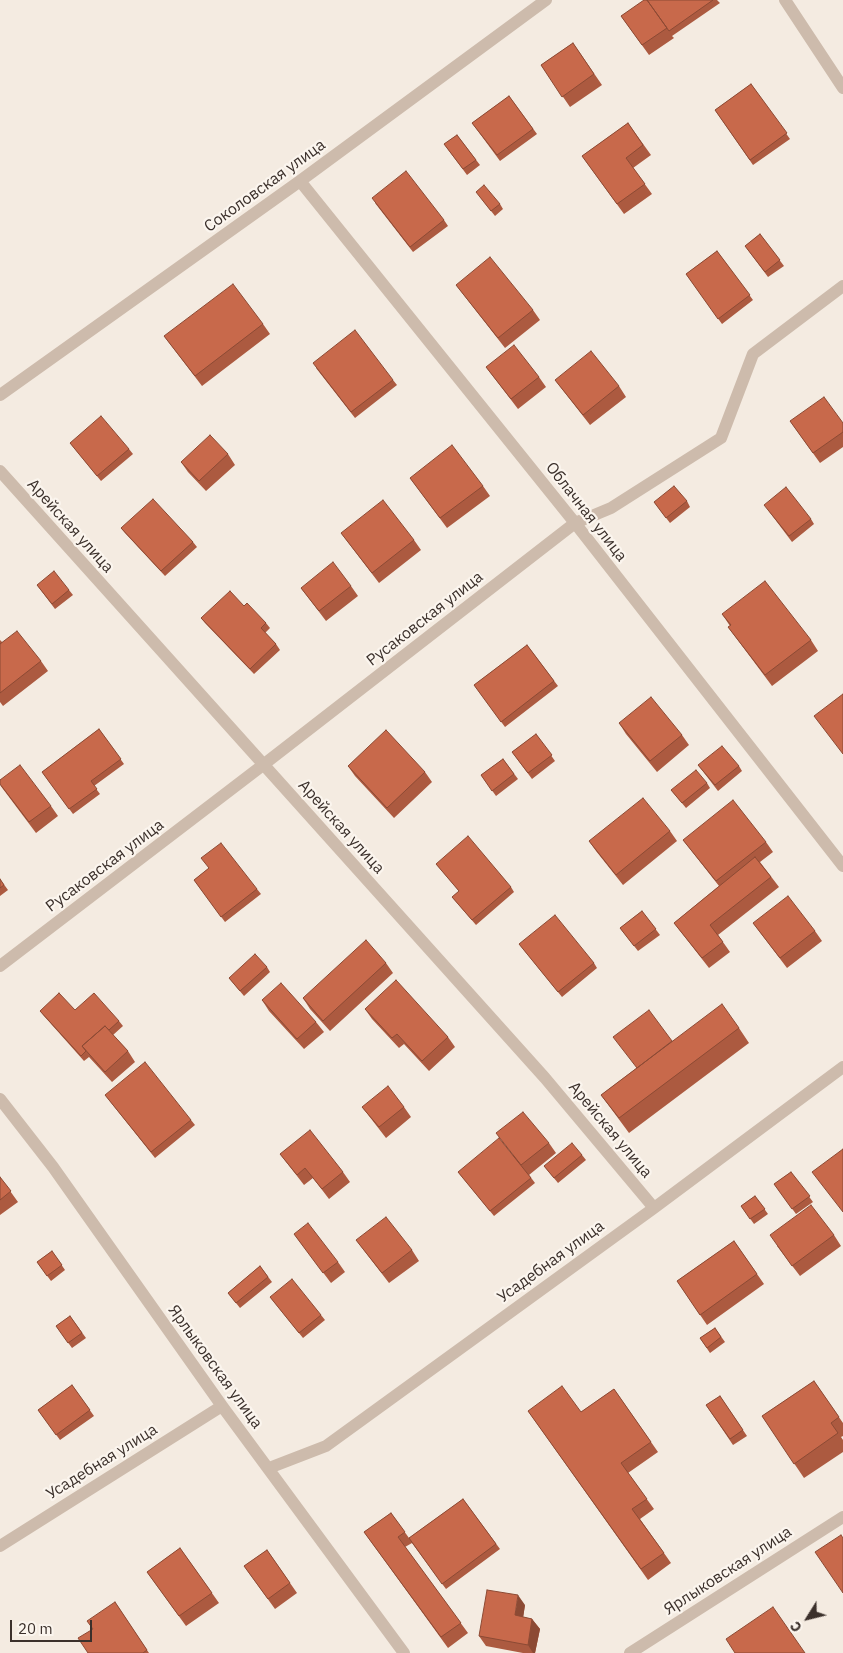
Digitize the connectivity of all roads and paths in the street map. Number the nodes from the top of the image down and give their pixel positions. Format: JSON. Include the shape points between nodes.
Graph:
{"nodes":[{"id":1,"x":546,"y":0,"type":"edge"},
{"id":2,"x":785,"y":0,"type":"edge"},
{"id":3,"x":843,"y":88,"type":"edge"},
{"id":4,"x":300,"y":180,"type":"junction"},
{"id":5,"x":843,"y":286,"type":"edge"},
{"id":6,"x":0,"y":395,"type":"edge"},
{"id":7,"x":0,"y":471,"type":"edge"},
{"id":8,"x":575,"y":523,"type":"junction"},
{"id":9,"x":264,"y":765,"type":"junction"},
{"id":10,"x":843,"y":866,"type":"edge"},
{"id":11,"x":0,"y":966,"type":"edge"},
{"id":12,"x":843,"y":1067,"type":"edge"},
{"id":13,"x":0,"y":1099,"type":"edge"},
{"id":14,"x":654,"y":1208,"type":"junction"},
{"id":15,"x":222,"y":1406,"type":"junction"},
{"id":16,"x":269,"y":1468,"type":"junction"},
{"id":17,"x":843,"y":1517,"type":"edge"},
{"id":18,"x":0,"y":1546,"type":"edge"},
{"id":19,"x":404,"y":1653,"type":"edge"},
{"id":20,"x":630,"y":1653,"type":"edge"}],
"edges":[{"from":1,"to":4,"type":"street","name":"Соколовская улица"},
{"from":2,"to":3,"type":"street"},
{"from":4,"to":6,"type":"street","name":"Соколовская улица"},
{"from":4,"to":8,"type":"street","name":"Облачная улица"},
{"from":5,"to":8,"type":"street","name":"Русаковская улица","via":[[753,354],[721,438],[611,508]]},
{"from":7,"to":9,"type":"street","name":"Арейская улица"},
{"from":8,"to":9,"type":"street","name":"Русаковская улица"},
{"from":8,"to":10,"type":"street","name":"Облачная улица"},
{"from":9,"to":11,"type":"street","name":"Русаковская улица"},
{"from":9,"to":14,"type":"street","name":"Арейская улица","via":[[544,1078]]},
{"from":12,"to":14,"type":"street","name":"Усадебная улица"},
{"from":13,"to":15,"type":"street","name":"Ярлыковская улица","via":[[53,1167]]},
{"from":14,"to":16,"type":"street","name":"Усадебная улица","via":[[326,1446]]},
{"from":15,"to":16,"type":"street","name":"Ярлыковская улица"},
{"from":15,"to":18,"type":"street","name":"Усадебная улица"},
{"from":16,"to":19,"type":"street","name":"Ярлыковская улица"},
{"from":17,"to":20,"type":"street","name":"Ярлыковская улица"}]}
